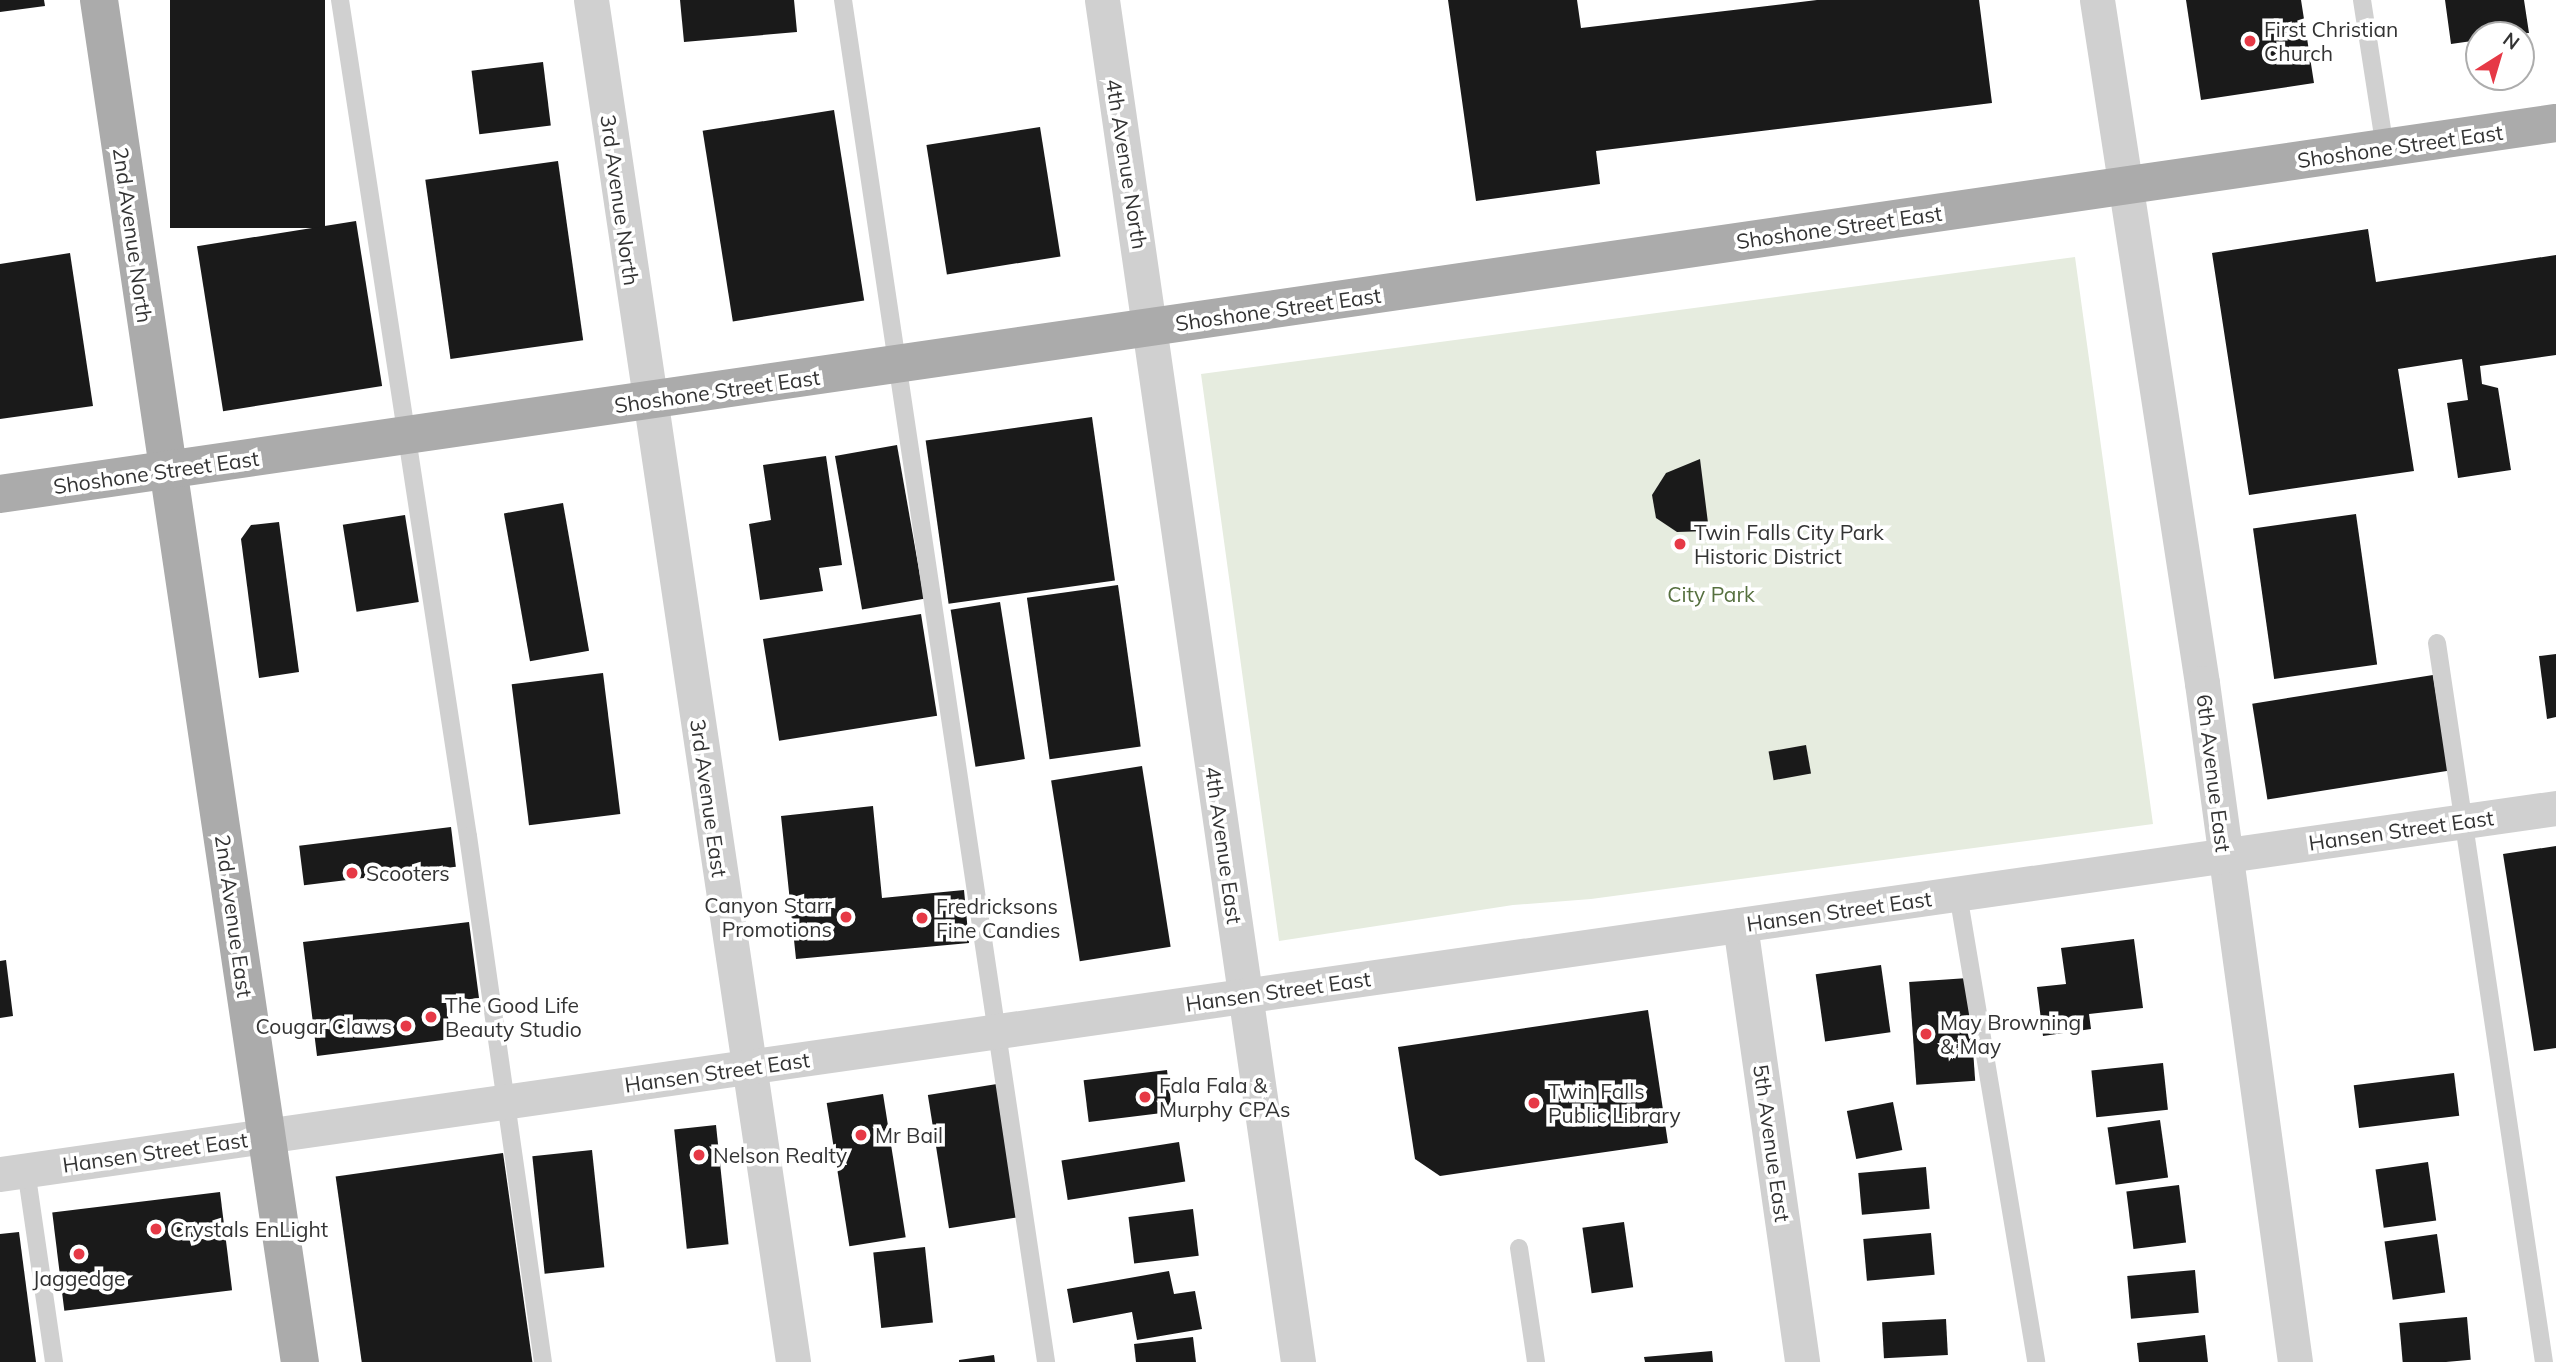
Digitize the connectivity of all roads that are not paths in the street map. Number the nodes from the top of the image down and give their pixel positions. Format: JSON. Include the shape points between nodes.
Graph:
{"nodes":[{"id":1,"x":99,"y":0,"type":"edge"},
{"id":2,"x":340,"y":0,"type":"edge"},
{"id":3,"x":591,"y":0,"type":"edge"},
{"id":4,"x":843,"y":0,"type":"edge"},
{"id":5,"x":1102,"y":0,"type":"edge"},
{"id":6,"x":2097,"y":0,"type":"edge"},
{"id":7,"x":2362,"y":0,"type":"edge"},
{"id":8,"x":2556,"y":123,"type":"edge"},
{"id":9,"x":2385,"y":148,"type":"junction"},
{"id":10,"x":2128,"y":185,"type":"junction"},
{"id":11,"x":1151,"y":327,"type":"junction"},
{"id":12,"x":897,"y":365,"type":"junction"},
{"id":13,"x":649,"y":400,"type":"junction"},
{"id":14,"x":405,"y":436,"type":"junction"},
{"id":15,"x":168,"y":470,"type":"junction"},
{"id":16,"x":0,"y":494,"type":"edge"},
{"id":17,"x":2437,"y":643,"type":"dead end"},
{"id":18,"x":2556,"y":808,"type":"edge"},
{"id":19,"x":2466,"y":821,"type":"junction"},
{"id":20,"x":2224,"y":856,"type":"junction"},
{"id":21,"x":1958,"y":894,"type":"junction"},
{"id":22,"x":1740,"y":925,"type":"junction"},
{"id":23,"x":1246,"y":996,"type":"junction"},
{"id":24,"x":995,"y":1031,"type":"junction"},
{"id":25,"x":749,"y":1067,"type":"junction"},
{"id":26,"x":504,"y":1102,"type":"junction"},
{"id":27,"x":267,"y":1136,"type":"junction"},
{"id":28,"x":13,"y":1172,"type":"edge"},
{"id":29,"x":1519,"y":1248,"type":"dead end"},
{"id":30,"x":54,"y":1362,"type":"edge"},
{"id":31,"x":300,"y":1362,"type":"edge"},
{"id":32,"x":543,"y":1362,"type":"edge"},
{"id":33,"x":793,"y":1362,"type":"edge"},
{"id":34,"x":1046,"y":1362,"type":"edge"},
{"id":35,"x":1297,"y":1362,"type":"edge"},
{"id":36,"x":1536,"y":1362,"type":"edge"},
{"id":37,"x":1801,"y":1362,"type":"edge"},
{"id":38,"x":2036,"y":1362,"type":"edge"},
{"id":39,"x":2295,"y":1362,"type":"edge"},
{"id":40,"x":2544,"y":1362,"type":"edge"}],
"edges":[{"from":1,"to":15,"type":"main road","name":"2nd Avenue North"},
{"from":2,"to":14,"type":"lane"},
{"from":3,"to":13,"type":"street","name":"3rd Avenue North"},
{"from":4,"to":12,"type":"lane"},
{"from":5,"to":11,"type":"street","name":"4th Avenue North"},
{"from":6,"to":10,"type":"street","name":"6th Avenue East"},
{"from":7,"to":9,"type":"lane"},
{"from":8,"to":9,"type":"main road","name":"Shoshone Street East"},
{"from":9,"to":10,"type":"main road","name":"Shoshone Street East"},
{"from":10,"to":11,"type":"main road","name":"Shoshone Street East"},
{"from":10,"to":20,"type":"street","name":"6th Avenue East"},
{"from":11,"to":12,"type":"main road","name":"Shoshone Street East"},
{"from":11,"to":23,"type":"street","name":"4th Avenue East"},
{"from":12,"to":13,"type":"main road","name":"Shoshone Street East"},
{"from":12,"to":24,"type":"lane"},
{"from":13,"to":14,"type":"main road","name":"Shoshone Street East"},
{"from":13,"to":25,"type":"street","name":"3rd Avenue East"},
{"from":14,"to":15,"type":"main road","name":"Shoshone Street East"},
{"from":14,"to":26,"type":"lane","via":[[468,836]]},
{"from":15,"to":16,"type":"main road","name":"Shoshone Street East"},
{"from":15,"to":27,"type":"main road","name":"2nd Avenue East"},
{"from":17,"to":19,"type":"lane"},
{"from":18,"to":19,"type":"street","name":"Hansen Street East"},
{"from":19,"to":20,"type":"street","name":"Hansen Street East"},
{"from":19,"to":40,"type":"lane"},
{"from":20,"to":21,"type":"street","name":"Hansen Street East"},
{"from":20,"to":39,"type":"street","name":"6th Avenue East"},
{"from":21,"to":22,"type":"street","name":"Hansen Street East"},
{"from":21,"to":38,"type":"lane"},
{"from":22,"to":23,"type":"street","name":"Hansen Street East"},
{"from":22,"to":37,"type":"street","name":"5th Avenue East"},
{"from":23,"to":24,"type":"street","name":"Hansen Street East"},
{"from":23,"to":35,"type":"street","name":"4th Avenue East"},
{"from":24,"to":25,"type":"street","name":"Hansen Street East"},
{"from":24,"to":34,"type":"lane"},
{"from":25,"to":26,"type":"street","name":"Hansen Street East"},
{"from":25,"to":33,"type":"street","name":"3rd Avenue East"},
{"from":26,"to":27,"type":"street","name":"Hansen Street East"},
{"from":26,"to":32,"type":"lane"},
{"from":27,"to":28,"type":"street","name":"Hansen Street East"},
{"from":27,"to":31,"type":"main road","name":"2nd Avenue East"},
{"from":28,"to":30,"type":"lane"},
{"from":29,"to":36,"type":"lane"}]}
